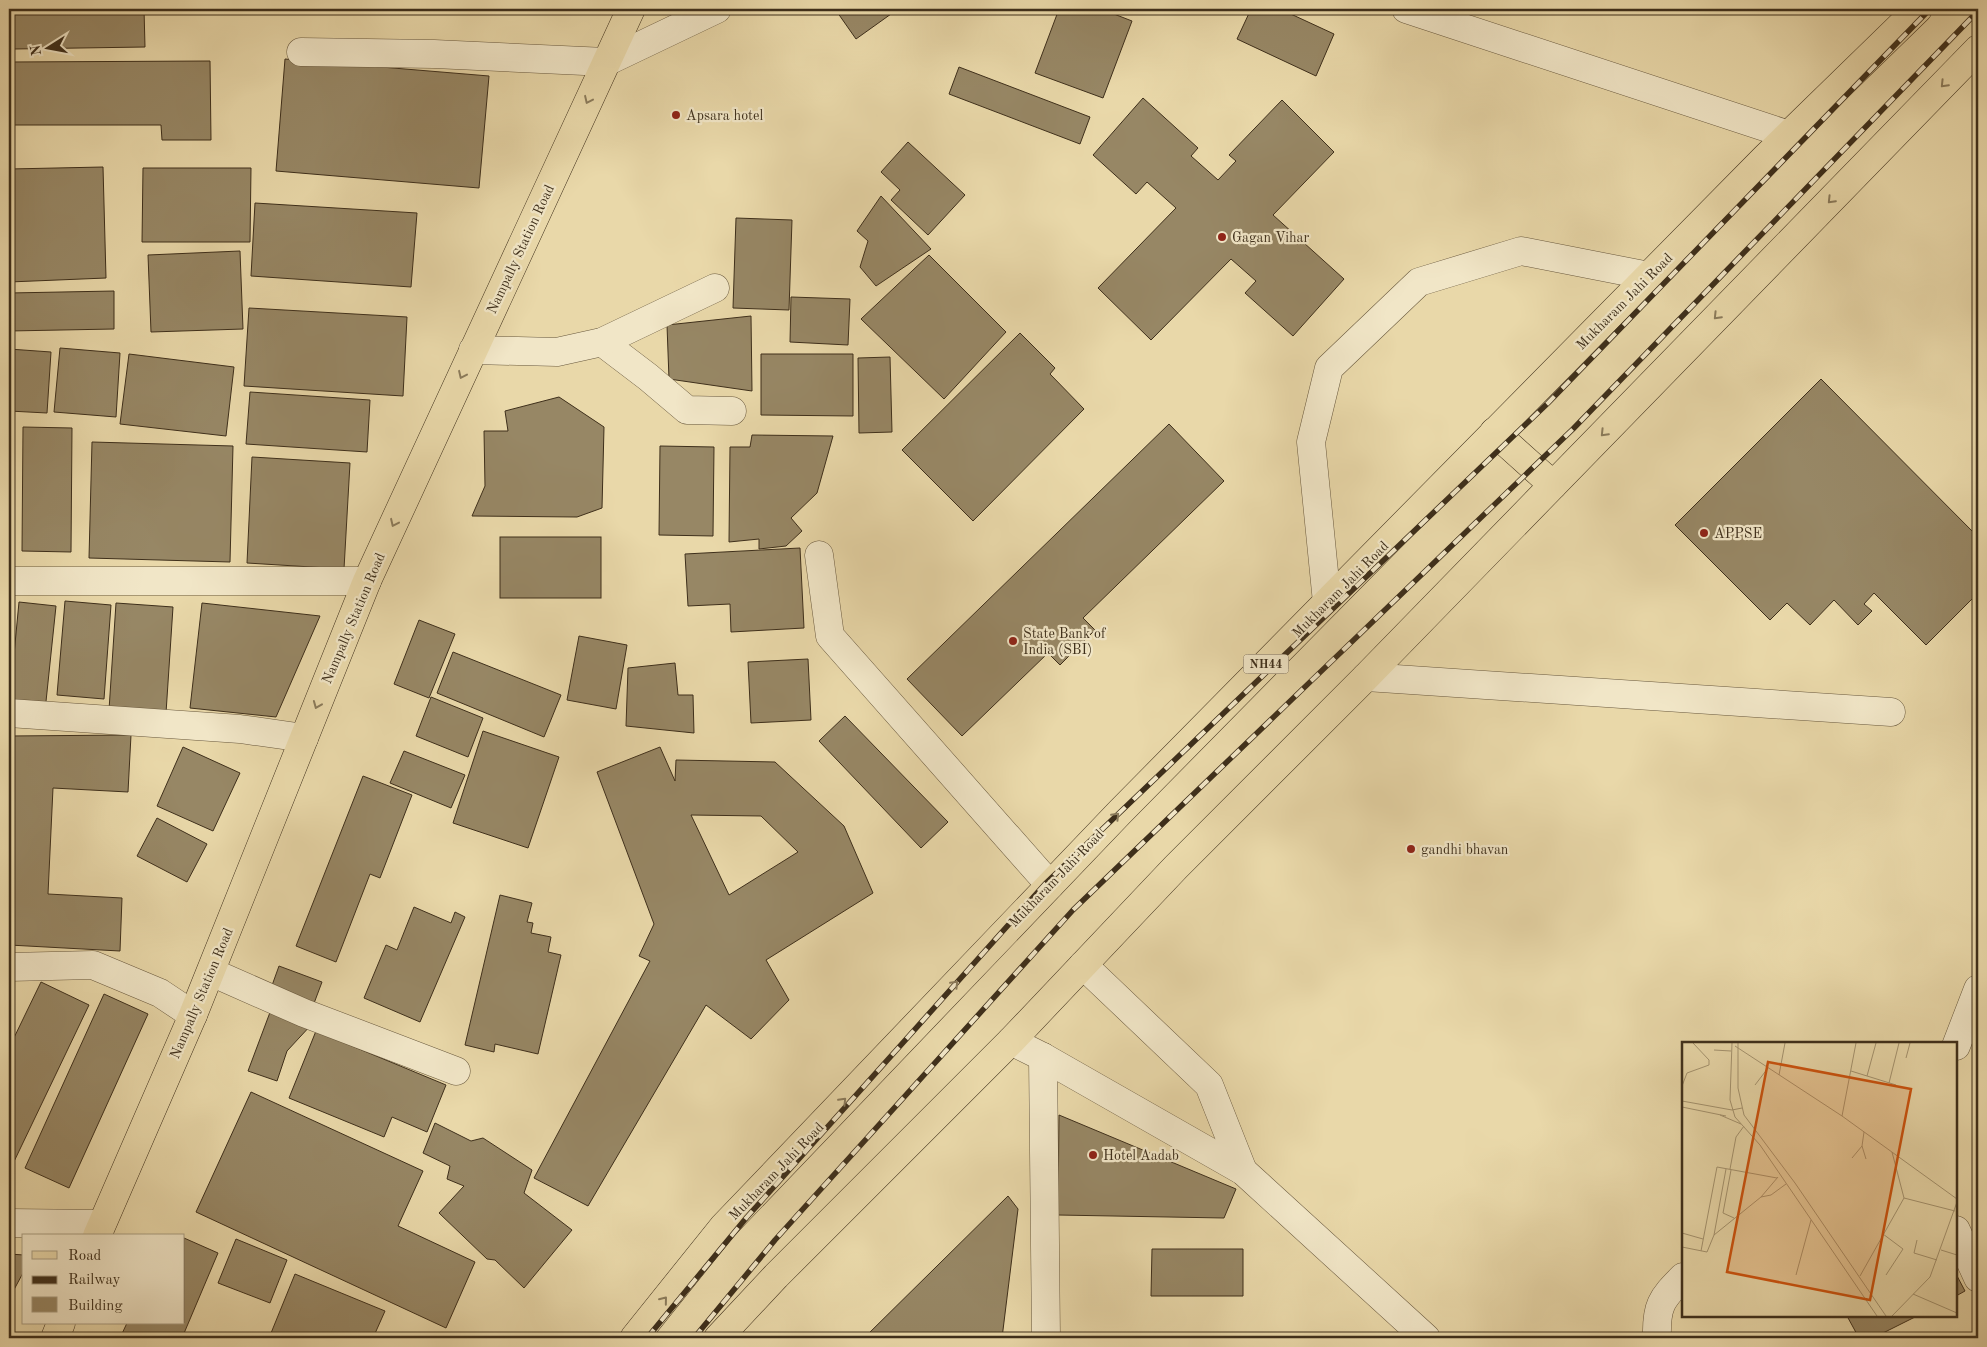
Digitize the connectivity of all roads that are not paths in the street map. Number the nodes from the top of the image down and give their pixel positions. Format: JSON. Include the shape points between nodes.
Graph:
{"nodes":[{"id":1,"x":632,"y":9,"type":"edge"},
{"id":2,"x":717,"y":9,"type":"edge"},
{"id":3,"x":1406,"y":9,"type":"edge"},
{"id":4,"x":1918,"y":9,"type":"edge"},
{"id":5,"x":1978,"y":49,"type":"edge"},
{"id":6,"x":301,"y":52,"type":"dead end"},
{"id":7,"x":606,"y":62,"type":"junction"},
{"id":8,"x":1789,"y":135,"type":"junction"},
{"id":9,"x":1649,"y":276,"type":"junction"},
{"id":10,"x":715,"y":288,"type":"dead end"},
{"id":11,"x":602,"y":342,"type":"junction"},
{"id":12,"x":473,"y":350,"type":"junction"},
{"id":13,"x":732,"y":411,"type":"dead end"},
{"id":14,"x":1494,"y":432,"type":"junction"},
{"id":15,"x":1553,"y":485,"type":"junction"},
{"id":16,"x":819,"y":555,"type":"dead end"},
{"id":17,"x":9,"y":581,"type":"edge"},
{"id":18,"x":367,"y":581,"type":"junction"},
{"id":19,"x":1327,"y":602,"type":"junction"},
{"id":20,"x":1366,"y":677,"type":"junction"},
{"id":21,"x":1891,"y":712,"type":"dead end"},
{"id":22,"x":9,"y":713,"type":"edge"},
{"id":23,"x":304,"y":738,"type":"junction"},
{"id":24,"x":1050,"y":885,"type":"junction"},
{"id":25,"x":1083,"y":965,"type":"junction"},
{"id":26,"x":9,"y":966,"type":"edge"},
{"id":27,"x":211,"y":972,"type":"junction"},
{"id":28,"x":1978,"y":989,"type":"edge"},
{"id":29,"x":193,"y":1016,"type":"junction"},
{"id":30,"x":1011,"y":1041,"type":"junction"},
{"id":31,"x":1957,"y":1042,"type":"edge"},
{"id":32,"x":1043,"y":1057,"type":"junction"},
{"id":33,"x":456,"y":1071,"type":"dead end"},
{"id":34,"x":1243,"y":1171,"type":"junction"},
{"id":35,"x":9,"y":1223,"type":"edge"},
{"id":36,"x":99,"y":1230,"type":"edge"},
{"id":37,"x":1957,"y":1232,"type":"edge"},
{"id":38,"x":1682,"y":1278,"type":"edge"},
{"id":39,"x":1978,"y":1278,"type":"edge"},
{"id":40,"x":634,"y":1338,"type":"edge"},
{"id":41,"x":718,"y":1338,"type":"edge"},
{"id":42,"x":1046,"y":1338,"type":"edge"},
{"id":43,"x":1426,"y":1338,"type":"edge"},
{"id":44,"x":1657,"y":1338,"type":"edge"}],
"edges":[{"from":1,"to":7,"type":"main road","name":"Nampally Station Road"},
{"from":2,"to":7,"type":"street"},
{"from":3,"to":8,"type":"street"},
{"from":4,"to":8,"type":"main road","name":"Mukharam Jahi Road","number":"NH44"},
{"from":5,"to":15,"type":"main road","one_way":true},
{"from":6,"to":7,"type":"street"},
{"from":7,"to":12,"type":"main road","name":"Nampally Station Road","one_way":true},
{"from":8,"to":9,"type":"main road","name":"Mukharam Jahi Road","number":"NH44"},
{"from":9,"to":14,"type":"main road","name":"Mukharam Jahi Road","number":"NH44"},
{"from":9,"to":19,"type":"street","via":[[1521,251],[1419,282],[1329,368],[1311,442]]},
{"from":10,"to":11,"type":"street"},
{"from":11,"to":12,"type":"street","via":[[557,352]]},
{"from":11,"to":13,"type":"street","via":[[686,410]]},
{"from":12,"to":18,"type":"main road","name":"Nampally Station Road","one_way":true},
{"from":14,"to":15,"type":"main road"},
{"from":14,"to":19,"type":"main road","name":"Mukharam Jahi Road","number":"NH44"},
{"from":15,"to":20,"type":"main road"},
{"from":16,"to":24,"type":"street","via":[[830,636]]},
{"from":17,"to":18,"type":"street"},
{"from":18,"to":23,"type":"main road","name":"Nampally Station Road","one_way":true},
{"from":24,"to":19,"type":"main road","name":"Mukharam Jahi Road","number":"NH44","one_way":true},
{"from":20,"to":21,"type":"street"},
{"from":20,"to":25,"type":"main road"},
{"from":22,"to":23,"type":"street","via":[[240,729]]},
{"from":23,"to":27,"type":"main road","name":"Nampally Station Road"},
{"from":40,"to":24,"type":"main road","name":"Mukharam Jahi Road","number":"NH44","one_way":true,"via":[[723,1227]]},
{"from":25,"to":30,"type":"main road"},
{"from":25,"to":34,"type":"street","via":[[1210,1085]]},
{"from":26,"to":29,"type":"street","via":[[93,966],[160,993]]},
{"from":27,"to":29,"type":"main road","name":"Nampally Station Road"},
{"from":27,"to":33,"type":"street","via":[[304,1013]]},
{"from":28,"to":31,"type":"street"},
{"from":29,"to":36,"type":"main road","name":"Nampally Station Road"},
{"from":30,"to":32,"type":"street"},
{"from":30,"to":41,"type":"main road"},
{"from":32,"to":34,"type":"street"},
{"from":32,"to":42,"type":"street"},
{"from":34,"to":43,"type":"street"},
{"from":35,"to":36,"type":"street"},
{"from":37,"to":39,"type":"street"},
{"from":38,"to":44,"type":"street","via":[[1664,1296],[1656,1318]]}]}
